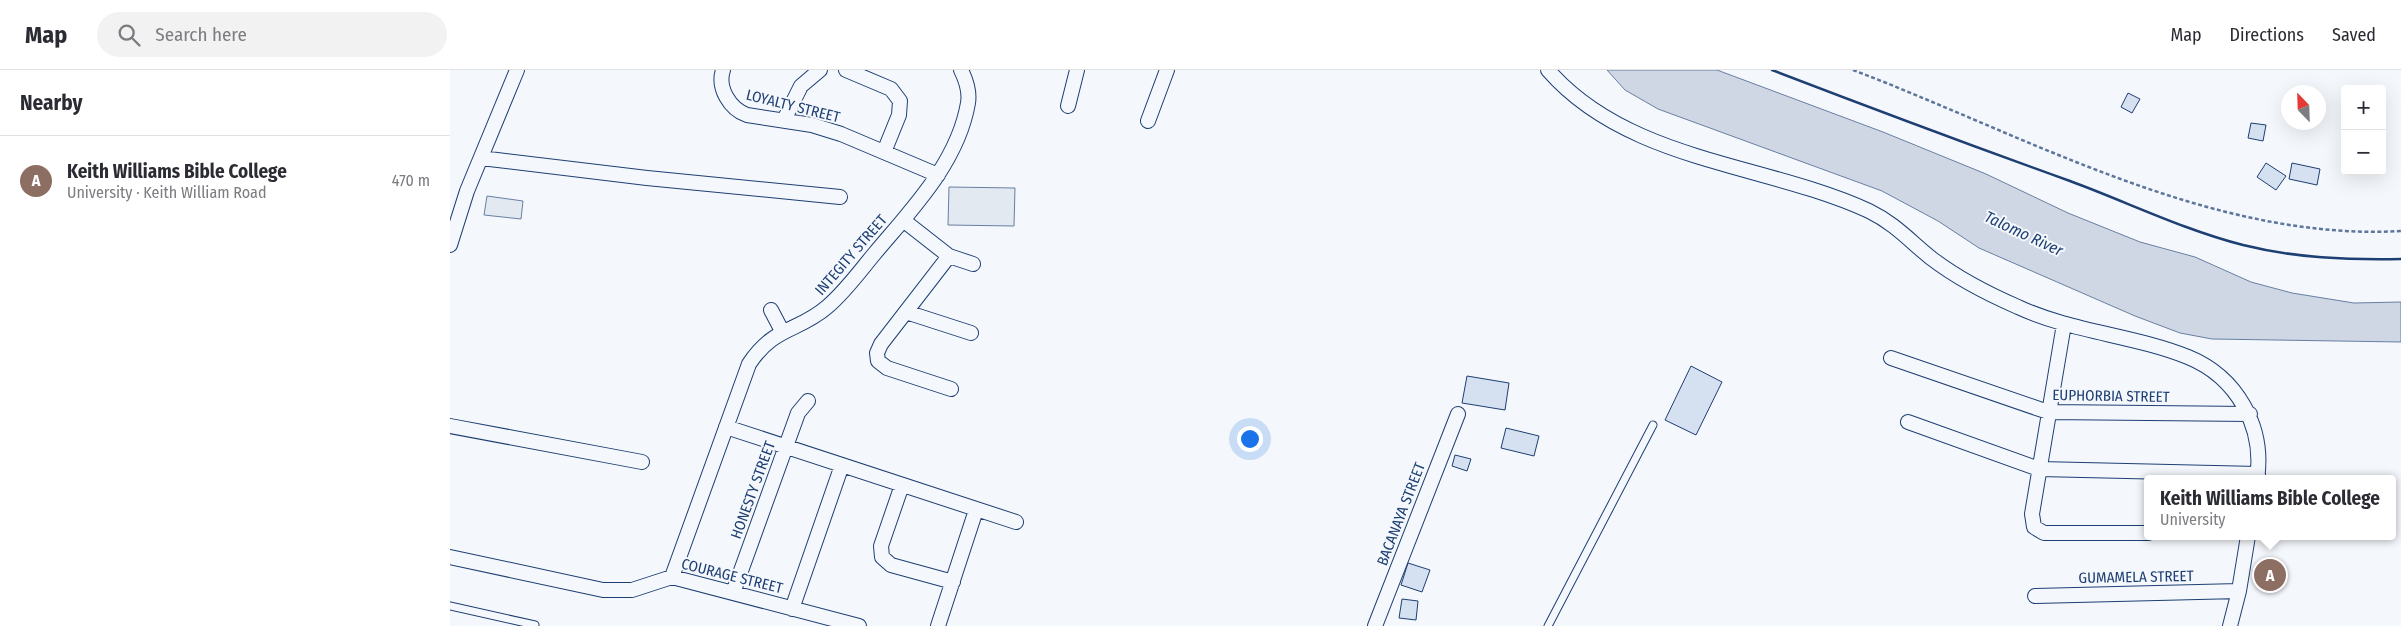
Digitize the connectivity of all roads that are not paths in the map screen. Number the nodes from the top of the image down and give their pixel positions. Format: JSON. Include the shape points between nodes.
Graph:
{"nodes":[{"id":1,"x":517,"y":70,"type":"edge"},
{"id":2,"x":723,"y":70,"type":"edge"},
{"id":3,"x":820,"y":70,"type":"edge"},
{"id":4,"x":846,"y":70,"type":"edge"},
{"id":5,"x":960,"y":70,"type":"edge"},
{"id":6,"x":1077,"y":70,"type":"edge"},
{"id":7,"x":1167,"y":70,"type":"edge"},
{"id":8,"x":1548,"y":70,"type":"edge"},
{"id":9,"x":1068,"y":106,"type":"dead end"},
{"id":10,"x":784,"y":120,"type":"junction"},
{"id":11,"x":1148,"y":121,"type":"dead end"},
{"id":12,"x":884,"y":152,"type":"junction"},
{"id":13,"x":481,"y":158,"type":"junction"},
{"id":14,"x":938,"y":175,"type":"junction"},
{"id":15,"x":840,"y":197,"type":"dead end"},
{"id":16,"x":903,"y":220,"type":"junction"},
{"id":17,"x":450,"y":245,"type":"edge"},
{"id":18,"x":949,"y":256,"type":"junction"},
{"id":19,"x":973,"y":264,"type":"dead end"},
{"id":20,"x":771,"y":310,"type":"dead end"},
{"id":21,"x":906,"y":312,"type":"junction"},
{"id":22,"x":2064,"y":324,"type":"junction"},
{"id":23,"x":782,"y":331,"type":"junction"},
{"id":24,"x":970,"y":333,"type":"dead end"},
{"id":25,"x":1891,"y":358,"type":"dead end"},
{"id":26,"x":950,"y":389,"type":"dead end"},
{"id":27,"x":808,"y":401,"type":"dead end"},
{"id":28,"x":2048,"y":412,"type":"junction"},
{"id":29,"x":1458,"y":414,"type":"dead end"},
{"id":30,"x":2250,"y":414,"type":"junction"},
{"id":31,"x":1908,"y":422,"type":"dead end"},
{"id":32,"x":1653,"y":425,"type":"dead end"},
{"id":33,"x":450,"y":426,"type":"edge"},
{"id":34,"x":726,"y":427,"type":"junction"},
{"id":35,"x":786,"y":447,"type":"junction"},
{"id":36,"x":642,"y":462,"type":"dead end"},
{"id":37,"x":842,"y":465,"type":"junction"},
{"id":38,"x":2039,"y":469,"type":"junction"},
{"id":39,"x":2226,"y":475,"type":"edge"},
{"id":40,"x":2257,"y":475,"type":"edge"},
{"id":41,"x":902,"y":485,"type":"junction"},
{"id":42,"x":976,"y":510,"type":"junction"},
{"id":43,"x":1016,"y":522,"type":"dead end"},
{"id":44,"x":2144,"y":533,"type":"edge"},
{"id":45,"x":2247,"y":540,"type":"edge"},
{"id":46,"x":450,"y":557,"type":"edge"},
{"id":47,"x":672,"y":577,"type":"junction"},
{"id":48,"x":953,"y":582,"type":"junction"},
{"id":49,"x":2239,"y":590,"type":"junction"},
{"id":50,"x":733,"y":593,"type":"junction"},
{"id":51,"x":2034,"y":596,"type":"dead end"},
{"id":52,"x":450,"y":606,"type":"edge"},
{"id":53,"x":792,"y":609,"type":"junction"},
{"id":54,"x":535,"y":625,"type":"edge"},
{"id":55,"x":859,"y":626,"type":"edge"},
{"id":56,"x":938,"y":626,"type":"edge"},
{"id":57,"x":1376,"y":626,"type":"edge"},
{"id":58,"x":1548,"y":626,"type":"edge"},
{"id":59,"x":2230,"y":626,"type":"edge"}],
"edges":[{"from":1,"to":13,"type":"street"},
{"from":2,"to":10,"type":"street","name":"LOYALTY STREET","via":[[721,82],[738,112]]},
{"from":3,"to":10,"type":"street","via":[[801,86]]},
{"from":4,"to":12,"type":"street","via":[[891,89],[900,101],[899,115]]},
{"from":5,"to":14,"type":"street","name":"INTEGITY STREET","via":[[969,101]]},
{"from":6,"to":9,"type":"street"},
{"from":7,"to":11,"type":"street"},
{"from":8,"to":22,"type":"street","via":[[1565,89],[1610,122],[1682,150],[1868,211],[1890,222],[1955,274],[2016,307]]},
{"from":10,"to":12,"type":"street","name":"LOYALTY STREET","via":[[822,128]]},
{"from":12,"to":14,"type":"street","name":"LOYALTY STREET"},
{"from":13,"to":15,"type":"street"},
{"from":13,"to":17,"type":"street"},
{"from":14,"to":16,"type":"street","name":"INTEGITY STREET"},
{"from":16,"to":18,"type":"street"},
{"from":16,"to":23,"type":"street","name":"INTEGITY STREET","via":[[838,297],[815,315]]},
{"from":18,"to":19,"type":"street"},
{"from":18,"to":21,"type":"street"},
{"from":20,"to":23,"type":"street"},
{"from":21,"to":24,"type":"street"},
{"from":21,"to":26,"type":"street","via":[[881,344],[878,360],[887,368]]},
{"from":22,"to":28,"type":"street"},
{"from":22,"to":30,"type":"street","via":[[2189,357],[2222,378]]},
{"from":23,"to":34,"type":"street","name":"INTEGITY STREET","via":[[758,350],[749,364]]},
{"from":25,"to":28,"type":"street","name":"EUPHORBIA STREET"},
{"from":27,"to":35,"type":"street","name":"HONESTY STREET","via":[[798,413]]},
{"from":28,"to":30,"type":"street","name":"EUPHORBIA STREET"},
{"from":28,"to":38,"type":"street"},
{"from":29,"to":57,"type":"street","name":"BACANAYA STREET"},
{"from":30,"to":40,"type":"street","via":[[2257,439]]},
{"from":31,"to":38,"type":"street"},
{"from":32,"to":58,"type":"lane"},
{"from":33,"to":36,"type":"street"},
{"from":34,"to":35,"type":"street"},
{"from":34,"to":47,"type":"street","name":"INTEGITY STREET"},
{"from":35,"to":37,"type":"street"},
{"from":35,"to":50,"type":"street","name":"HONESTY STREET"},
{"from":37,"to":41,"type":"street"},
{"from":37,"to":53,"type":"street"},
{"from":38,"to":39,"type":"street"},
{"from":38,"to":44,"type":"street","via":[[2032,514],[2034,527],[2039,531]]},
{"from":41,"to":42,"type":"street"},
{"from":41,"to":48,"type":"street","via":[[881,546],[882,557],[891,565]]},
{"from":42,"to":43,"type":"street"},
{"from":42,"to":48,"type":"street"},
{"from":45,"to":49,"type":"street"},
{"from":46,"to":47,"type":"street","name":"COURAGE STREET","via":[[604,590],[632,590]]},
{"from":47,"to":50,"type":"street","name":"COURAGE STREET"},
{"from":48,"to":56,"type":"street"},
{"from":49,"to":51,"type":"street","name":"GUMAMELA STREET"},
{"from":49,"to":59,"type":"street"},
{"from":50,"to":53,"type":"street","name":"COURAGE STREET"},
{"from":52,"to":54,"type":"lane"},
{"from":53,"to":55,"type":"street","name":"COURAGE STREET"}]}
